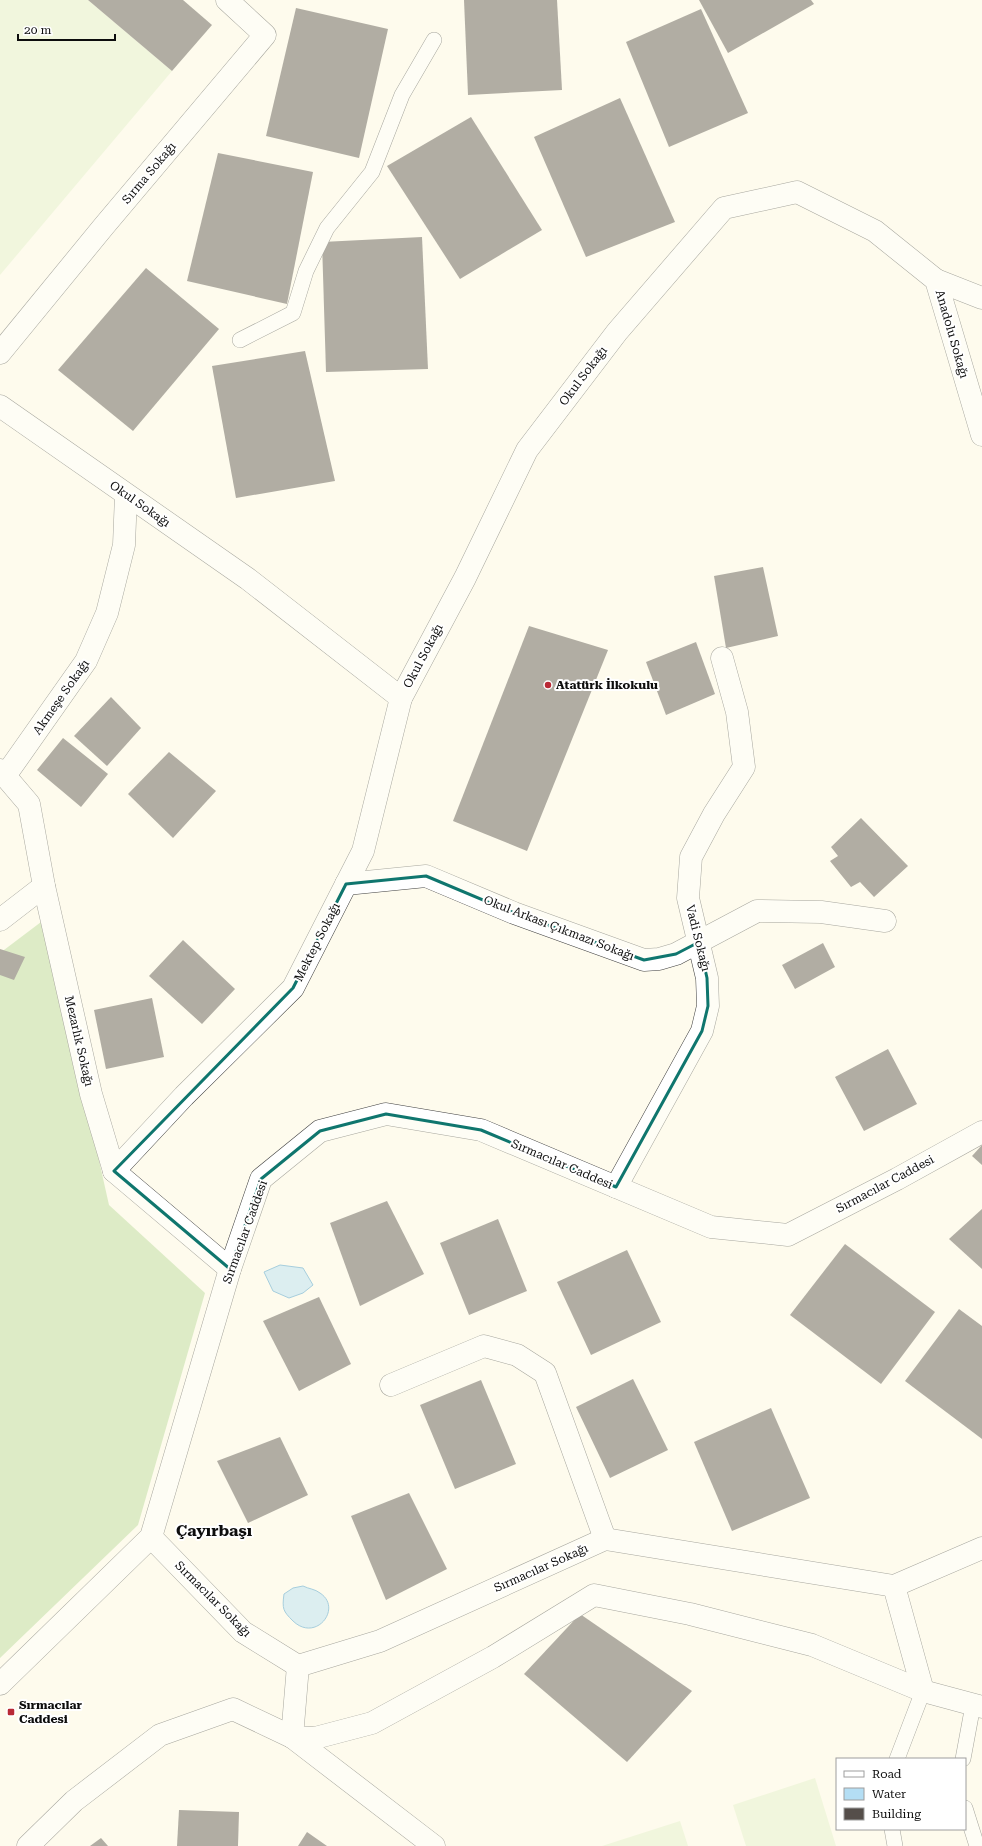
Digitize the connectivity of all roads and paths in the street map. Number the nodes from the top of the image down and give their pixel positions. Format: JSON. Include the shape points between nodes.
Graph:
{"nodes":[{"id":1,"x":227,"y":0,"type":"edge"},
{"id":2,"x":434,"y":40,"type":"dead end"},
{"id":3,"x":724,"y":208,"type":"joint"},
{"id":4,"x":936,"y":280,"type":"junction"},
{"id":5,"x":982,"y":298,"type":"edge"},
{"id":6,"x":240,"y":340,"type":"dead end"},
{"id":7,"x":0,"y":353,"type":"edge"},
{"id":8,"x":0,"y":406,"type":"edge"},
{"id":9,"x":982,"y":435,"type":"edge"},
{"id":10,"x":126,"y":495,"type":"junction"},
{"id":11,"x":722,"y":658,"type":"dead end"},
{"id":12,"x":401,"y":698,"type":"junction"},
{"id":13,"x":2,"y":773,"type":"edge"},
{"id":14,"x":346,"y":884,"type":"junction"},
{"id":15,"x":44,"y":886,"type":"junction"},
{"id":16,"x":0,"y":920,"type":"edge"},
{"id":17,"x":885,"y":920,"type":"dead end"},
{"id":18,"x":699,"y":942,"type":"junction"},
{"id":19,"x":982,"y":1132,"type":"edge"},
{"id":20,"x":114,"y":1170,"type":"junction"},
{"id":21,"x":616,"y":1187,"type":"junction"},
{"id":22,"x":230,"y":1269,"type":"junction"},
{"id":23,"x":391,"y":1385,"type":"dead end"},
{"id":24,"x":151,"y":1537,"type":"junction"},
{"id":25,"x":605,"y":1539,"type":"junction"},
{"id":26,"x":982,"y":1548,"type":"edge"},
{"id":27,"x":894,"y":1586,"type":"junction"},
{"id":28,"x":298,"y":1666,"type":"junction"},
{"id":29,"x":0,"y":1684,"type":"edge"},
{"id":30,"x":923,"y":1691,"type":"junction"},
{"id":31,"x":978,"y":1706,"type":"edge"},
{"id":32,"x":292,"y":1737,"type":"junction"},
{"id":33,"x":897,"y":1758,"type":"edge"},
{"id":34,"x":962,"y":1758,"type":"edge"},
{"id":35,"x":966,"y":1811,"type":"edge"},
{"id":36,"x":892,"y":1830,"type":"edge"},
{"id":37,"x":28,"y":1846,"type":"edge"},
{"id":38,"x":434,"y":1846,"type":"edge"},
{"id":39,"x":895,"y":1846,"type":"edge"},
{"id":40,"x":977,"y":1846,"type":"edge"}],
"edges":[{"from":1,"to":7,"type":"street","name":"Sırma Sokağı","via":[[265,35]]},
{"from":2,"to":6,"type":"lane","via":[[402,95],[372,172],[327,228],[306,271],[293,313]]},
{"from":3,"to":4,"type":"street","name":"Anadolu Sokağı","via":[[797,192],[875,231]]},
{"from":3,"to":12,"type":"street","name":"Okul Sokağı","via":[[616,332],[527,450],[465,578]]},
{"from":4,"to":5,"type":"street"},
{"from":4,"to":9,"type":"street","name":"Anadolu Sokağı"},
{"from":8,"to":10,"type":"street","name":"Okul Sokağı"},
{"from":10,"to":12,"type":"street","name":"Okul Sokağı","via":[[248,579]]},
{"from":10,"to":13,"type":"street","name":"Akmeşe Sokağı","via":[[122,552],[107,613],[86,661]]},
{"from":11,"to":18,"type":"street","name":"Vadi Sokağı","via":[[737,712],[744,766],[691,857],[688,898]]},
{"from":12,"to":14,"type":"street","name":"Mektep Sokağı","via":[[363,851]]},
{"from":13,"to":15,"type":"street","name":"Mezarlık Sokağı","via":[[28,804]]},
{"from":14,"to":18,"type":"street","name":"Okul Arkası Çıkmazı Sokağı","via":[[426,876],[514,913],[644,960],[676,954]]},
{"from":14,"to":20,"type":"street","name":"Mektep Sokağı","via":[[293,988]]},
{"from":15,"to":16,"type":"street"},
{"from":15,"to":20,"type":"street","name":"Mezarlık Sokağı","via":[[90,1094]]},
{"from":17,"to":18,"type":"street","name":"Okul Arkası Çıkmazı Sokağı","via":[[820,912],[757,911]]},
{"from":18,"to":21,"type":"street","name":"Vadi Sokağı","via":[[707,978],[708,1006],[702,1031]]},
{"from":19,"to":21,"type":"street","name":"Sırmacılar Caddesi","via":[[788,1235],[711,1227]]},
{"from":20,"to":22,"type":"street"},
{"from":21,"to":22,"type":"street","name":"Sırmacılar Caddesi","via":[[481,1130],[386,1114],[320,1131],[261,1179]]},
{"from":22,"to":24,"type":"street","name":"Sırmacılar Caddesi"},
{"from":23,"to":25,"type":"street","via":[[484,1346],[517,1355],[545,1373]]},
{"from":24,"to":28,"type":"street","name":"Sırmacılar Sokağı","via":[[243,1632]]},
{"from":24,"to":29,"type":"street","name":"Sırmacılar Caddesi"},
{"from":25,"to":27,"type":"street"},
{"from":25,"to":28,"type":"street","name":"Sırmacılar Sokağı","via":[[380,1641]]},
{"from":26,"to":27,"type":"street"},
{"from":27,"to":30,"type":"street"},
{"from":28,"to":32,"type":"street"},
{"from":30,"to":31,"type":"street"},
{"from":30,"to":32,"type":"street","via":[[812,1645],[690,1614],[594,1595],[493,1657],[372,1723],[315,1738]]},
{"from":30,"to":33,"type":"lane"},
{"from":31,"to":34,"type":"lane"},
{"from":32,"to":37,"type":"street","via":[[233,1709],[160,1735],[74,1801]]},
{"from":32,"to":38,"type":"street"},
{"from":35,"to":40,"type":"lane"},
{"from":36,"to":39,"type":"lane"}]}
